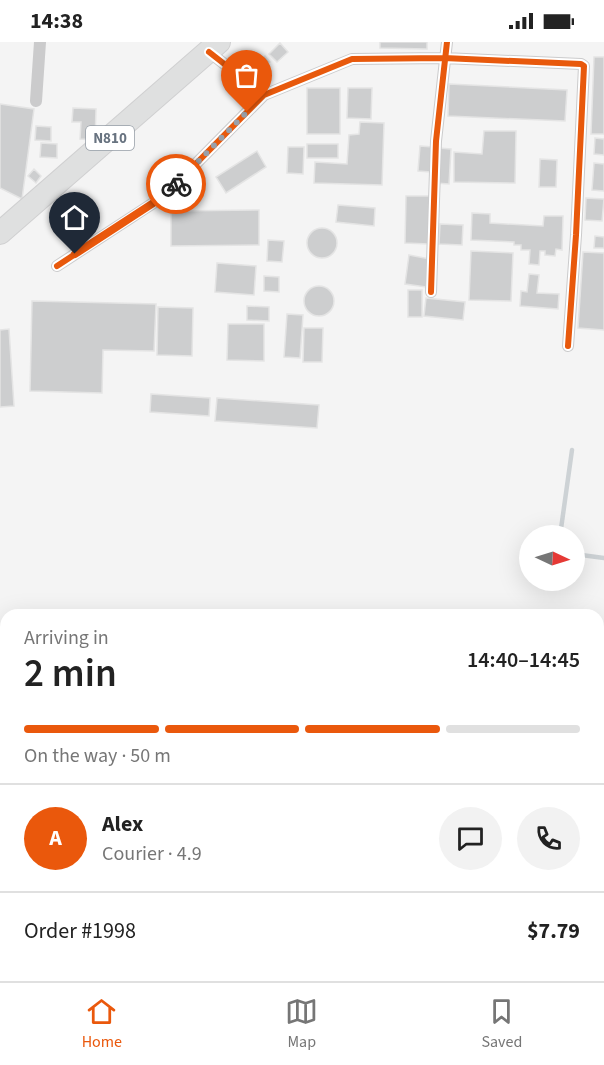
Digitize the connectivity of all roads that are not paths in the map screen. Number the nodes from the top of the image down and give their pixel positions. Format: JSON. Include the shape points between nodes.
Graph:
{"nodes":[{"id":1,"x":39,"y":42,"type":"edge"},
{"id":2,"x":447,"y":42,"type":"edge"},
{"id":3,"x":214,"y":47,"type":"edge"},
{"id":4,"x":444,"y":58,"type":"junction"},
{"id":5,"x":264,"y":95,"type":"junction"},
{"id":6,"x":36,"y":101,"type":"dead end"},
{"id":7,"x":0,"y":233,"type":"edge"},
{"id":8,"x":57,"y":266,"type":"dead end"},
{"id":9,"x":431,"y":292,"type":"dead end"},
{"id":10,"x":568,"y":346,"type":"dead end"}],
"edges":[{"from":1,"to":6,"type":"street"},
{"from":2,"to":4,"type":"street"},
{"from":3,"to":5,"type":"street"},
{"from":3,"to":7,"type":"highway","number":"N810"},
{"from":4,"to":5,"type":"street","via":[[352,59]]},
{"from":4,"to":9,"type":"street","via":[[436,141]]},
{"from":4,"to":10,"type":"street","via":[[584,66]]},
{"from":5,"to":8,"type":"street","via":[[164,196]]}]}
